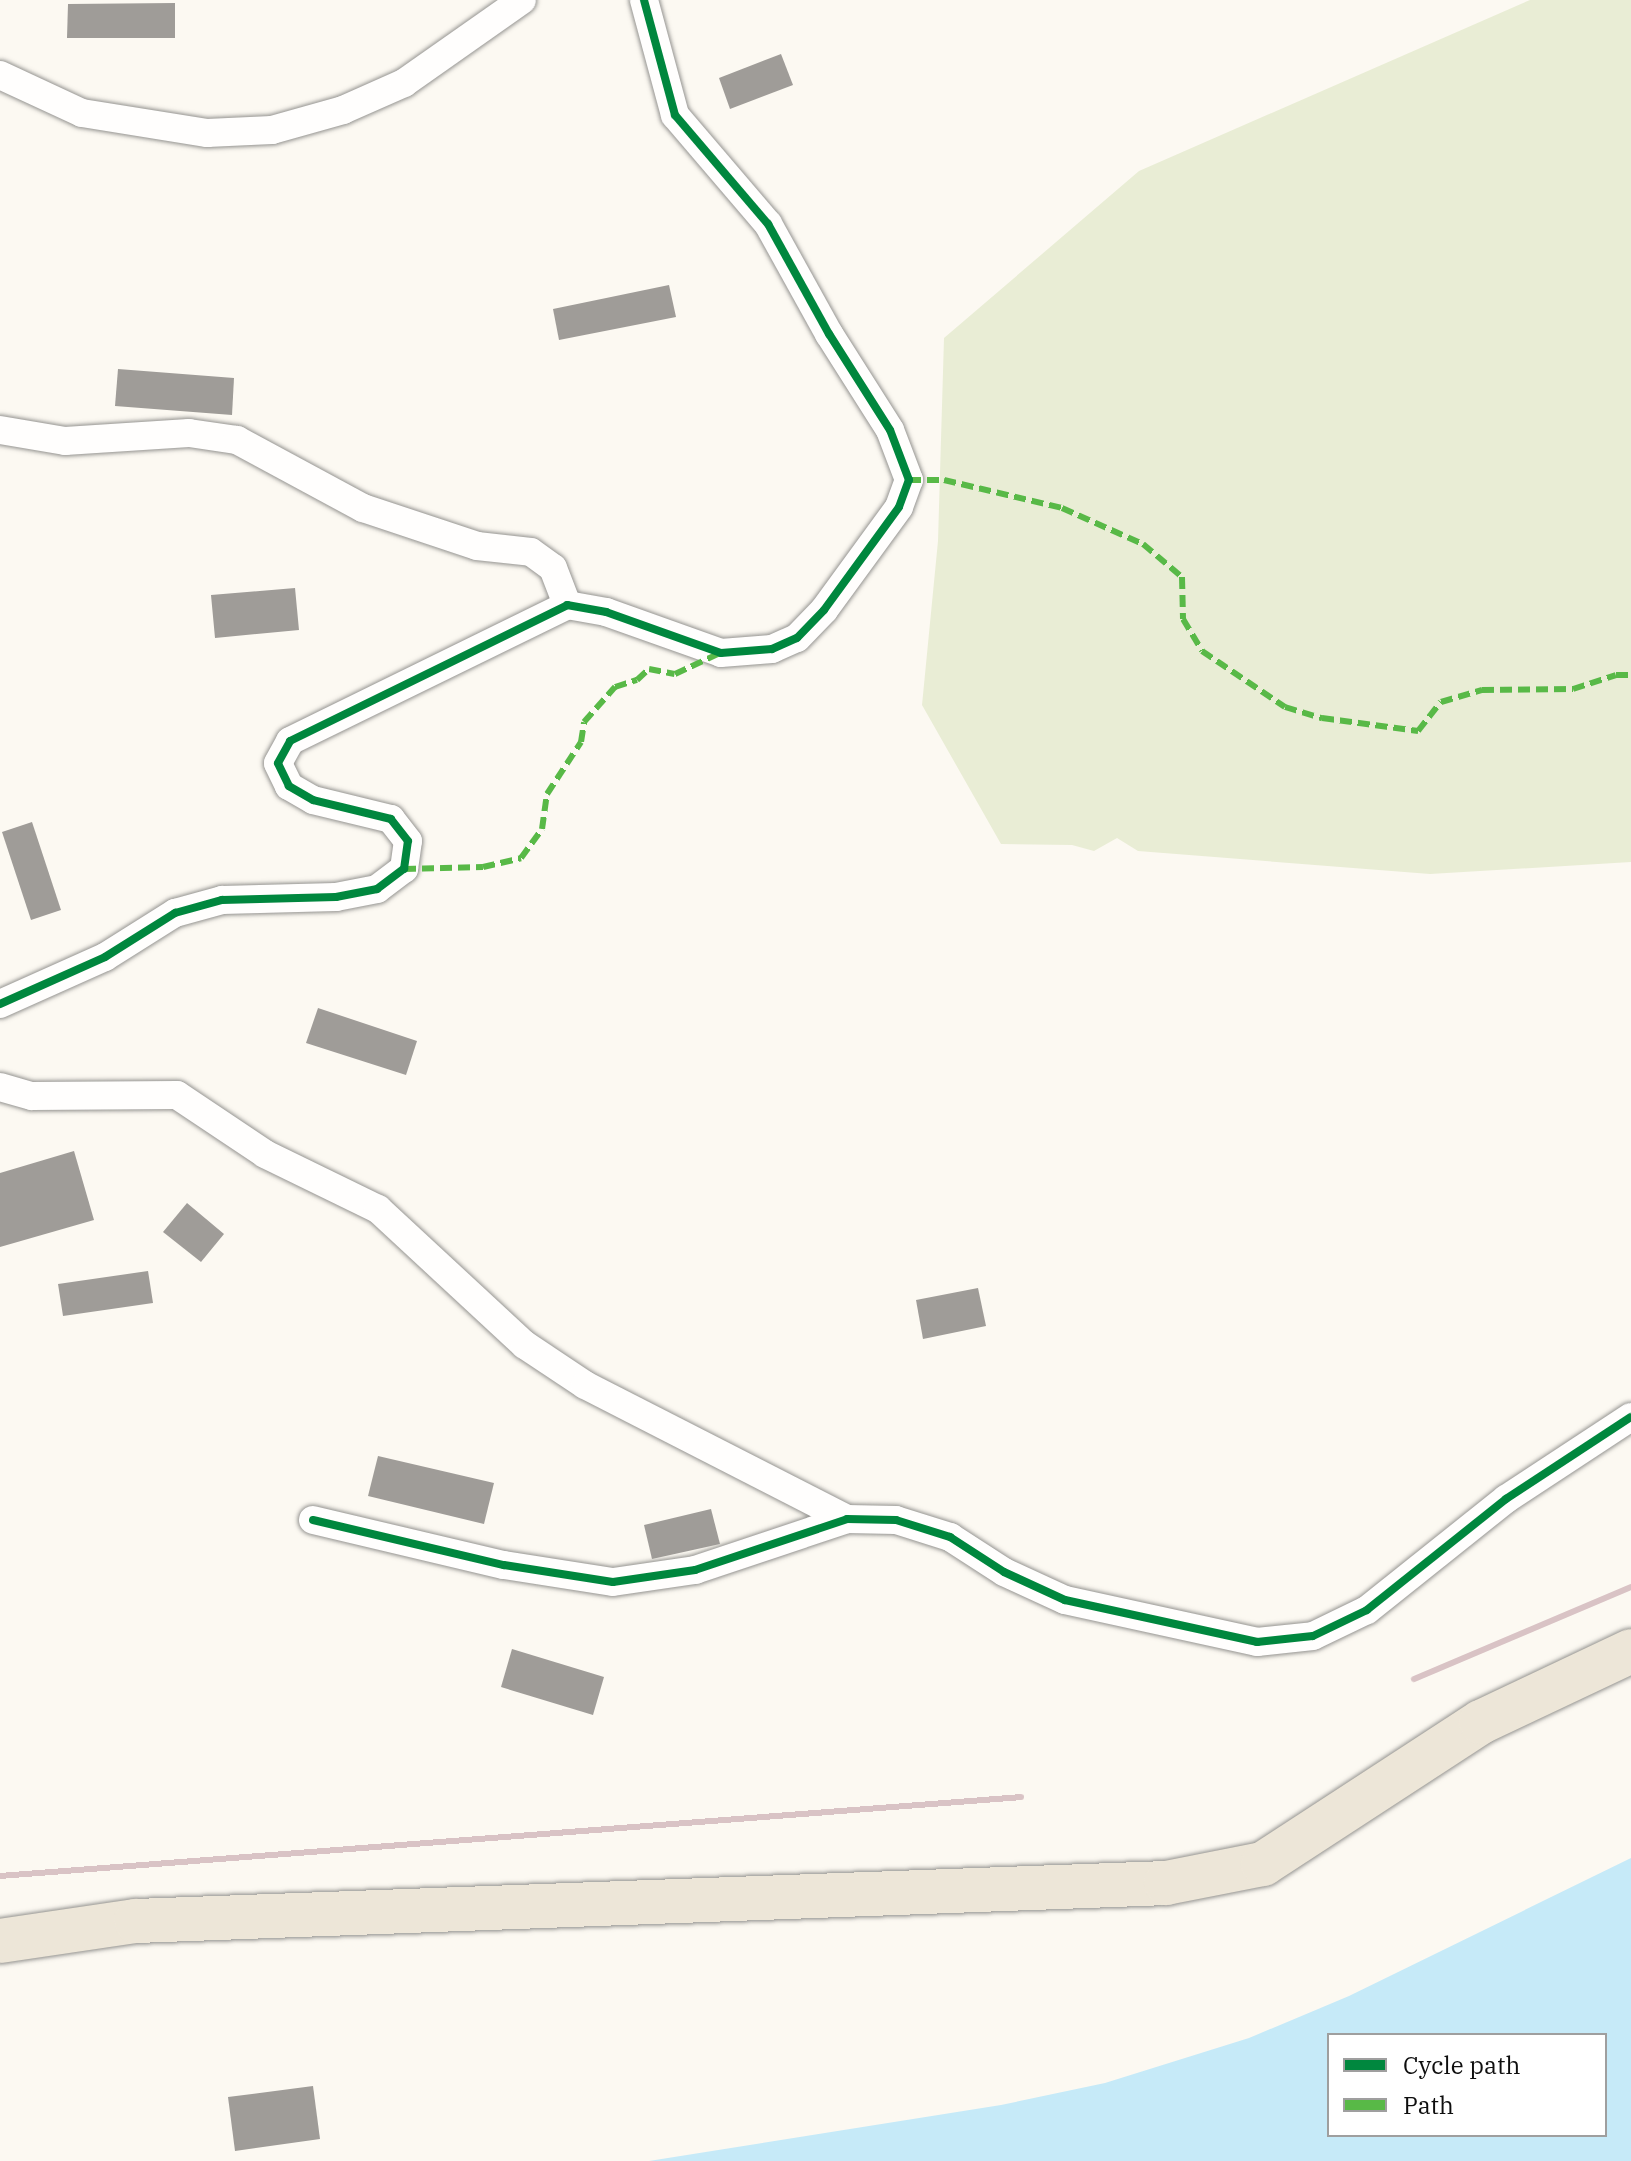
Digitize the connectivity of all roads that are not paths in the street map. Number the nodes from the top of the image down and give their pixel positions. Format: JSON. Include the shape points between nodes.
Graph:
{"nodes":[{"id":1,"x":522,"y":0,"type":"edge"},
{"id":2,"x":644,"y":0,"type":"edge"},
{"id":3,"x":0,"y":75,"type":"edge"},
{"id":4,"x":0,"y":430,"type":"edge"},
{"id":5,"x":567,"y":605,"type":"junction"},
{"id":6,"x":0,"y":1004,"type":"edge"},
{"id":7,"x":0,"y":1087,"type":"edge"},
{"id":8,"x":1631,"y":1417,"type":"edge"},
{"id":9,"x":847,"y":1519,"type":"junction"},
{"id":10,"x":313,"y":1520,"type":"dead end"},
{"id":11,"x":1631,"y":1651,"type":"edge"},
{"id":12,"x":0,"y":1941,"type":"edge"}],
"edges":[{"from":1,"to":3,"type":"street","via":[[404,83],[343,110],[272,130],[207,133],[82,113]]},
{"from":2,"to":5,"type":"street","via":[[675,115],[768,224],[890,430],[909,480],[899,507],[824,610],[797,638],[772,649],[721,653],[606,612]]},
{"from":4,"to":5,"type":"street","via":[[65,441],[189,433],[237,440],[363,508],[477,546],[531,552],[553,568]]},
{"from":5,"to":6,"type":"street","via":[[290,741],[278,763],[289,786],[313,800],[391,819],[408,841],[404,869],[377,889],[336,897],[222,900],[175,913],[105,957]]},
{"from":7,"to":9,"type":"street","via":[[32,1096],[177,1095],[265,1154],[378,1209],[525,1345],[585,1385]]},
{"from":8,"to":9,"type":"street","via":[[1506,1499],[1367,1610],[1313,1636],[1257,1642],[1065,1600],[1004,1572],[950,1537],[896,1520]]},
{"from":9,"to":10,"type":"street","via":[[695,1570],[613,1582],[504,1565]]},
{"from":11,"to":12,"type":"main road","via":[[1481,1722],[1263,1864],[1166,1883],[136,1921]]}]}
